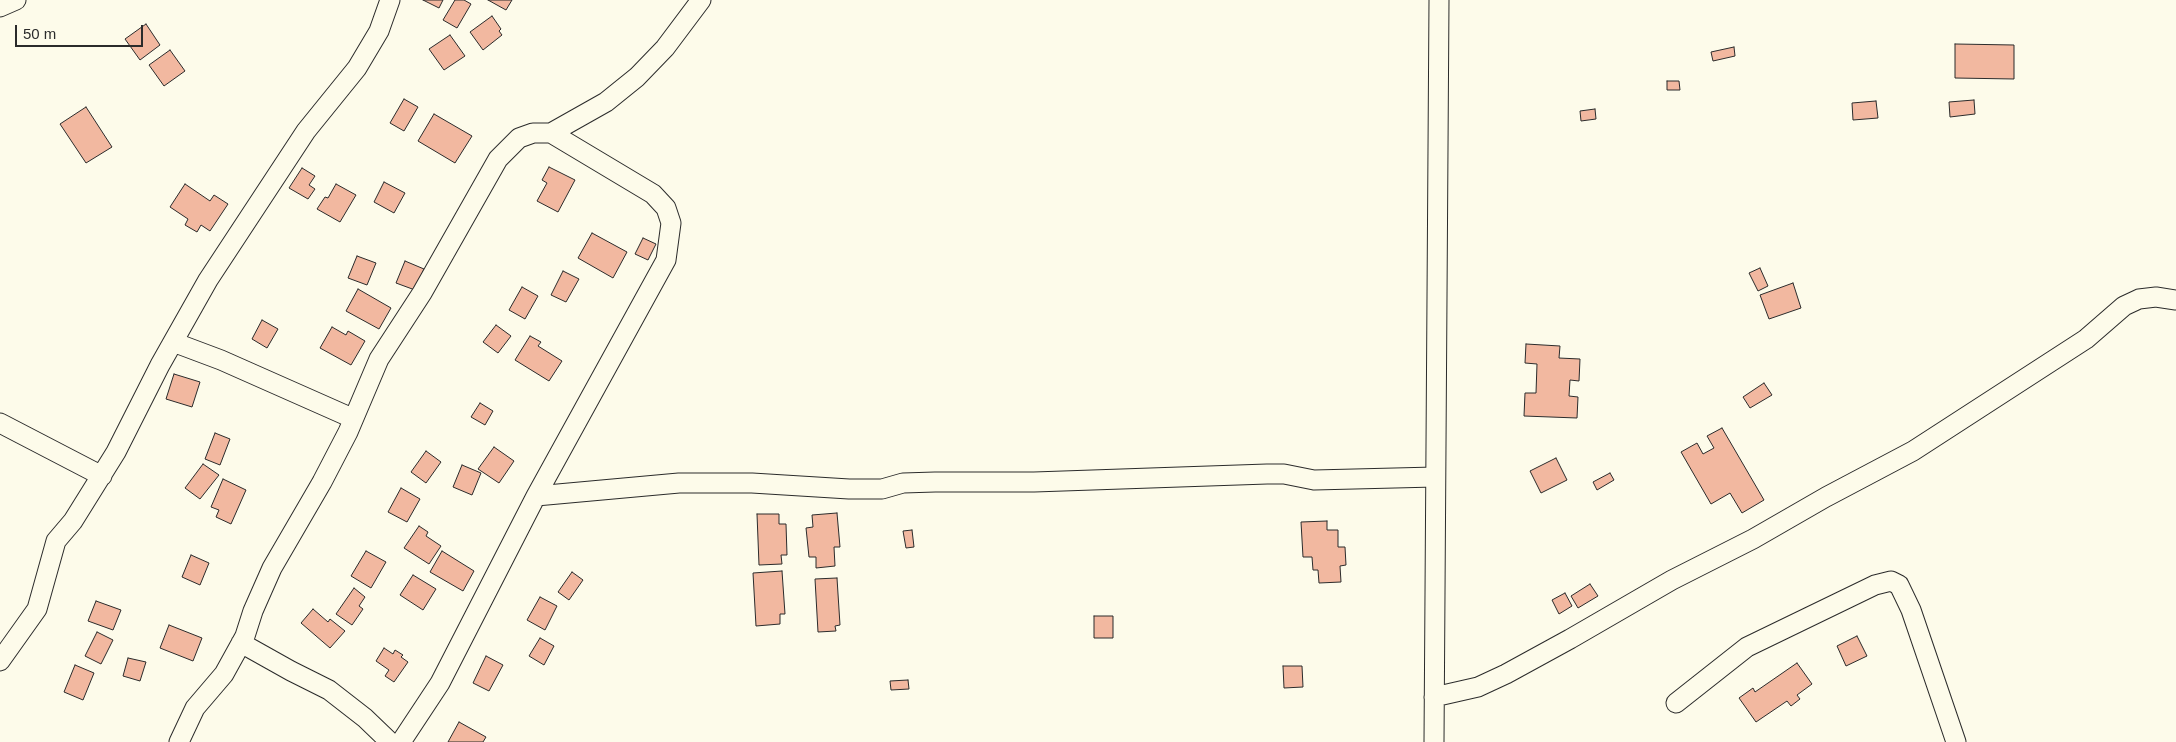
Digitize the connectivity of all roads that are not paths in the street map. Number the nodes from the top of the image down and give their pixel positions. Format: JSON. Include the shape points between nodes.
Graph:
{"nodes":[{"id":1,"x":16,"y":0,"type":"edge"},
{"id":2,"x":390,"y":0,"type":"edge"},
{"id":3,"x":701,"y":0,"type":"edge"},
{"id":4,"x":1439,"y":0,"type":"edge"},
{"id":5,"x":0,"y":7,"type":"edge"},
{"id":6,"x":551,"y":134,"type":"junction"},
{"id":7,"x":2176,"y":300,"type":"edge"},
{"id":8,"x":173,"y":342,"type":"junction"},
{"id":9,"x":352,"y":418,"type":"junction"},
{"id":10,"x":0,"y":423,"type":"edge"},
{"id":11,"x":102,"y":476,"type":"junction"},
{"id":12,"x":1435,"y":477,"type":"junction"},
{"id":13,"x":536,"y":496,"type":"junction"},
{"id":14,"x":241,"y":643,"type":"junction"},
{"id":15,"x":0,"y":661,"type":"edge"},
{"id":16,"x":1434,"y":696,"type":"junction"},
{"id":17,"x":1676,"y":703,"type":"dead end"},
{"id":18,"x":179,"y":742,"type":"edge"},
{"id":19,"x":390,"y":742,"type":"edge"},
{"id":20,"x":400,"y":742,"type":"edge"},
{"id":21,"x":1434,"y":742,"type":"edge"},
{"id":22,"x":1956,"y":742,"type":"edge"}],
"edges":[{"from":1,"to":5,"type":"street"},
{"from":2,"to":8,"type":"street","via":[[379,31],[358,68],[302,138],[208,280]]},
{"from":3,"to":6,"type":"street","via":[[666,48],[637,77],[606,102]]},
{"from":4,"to":12,"type":"street"},
{"from":6,"to":9,"type":"street","via":[[533,133],[519,138],[498,159],[422,293],[379,359]]},
{"from":6,"to":13,"type":"street","via":[[653,194],[666,208],[671,223],[666,260]]},
{"from":7,"to":16,"type":"street","via":[[2156,297],[2139,299],[2124,306],[2079,344],[1913,451],[1672,580],[1506,674],[1478,687]]},
{"from":8,"to":9,"type":"street"},
{"from":8,"to":11,"type":"street"},
{"from":9,"to":14,"type":"street","via":[[322,482],[272,568]]},
{"from":10,"to":11,"type":"street"},
{"from":11,"to":15,"type":"street","via":[[56,541],[37,609]]},
{"from":12,"to":13,"type":"street","via":[[1314,480],[1267,474],[903,483],[882,489],[850,490],[679,483]]},
{"from":12,"to":16,"type":"street"},
{"from":13,"to":20,"type":"street","via":[[440,683]]},
{"from":14,"to":18,"type":"street","via":[[224,674],[195,708]]},
{"from":14,"to":19,"type":"street","via":[[329,690]]},
{"from":16,"to":21,"type":"street"},
{"from":17,"to":22,"type":"street","via":[[1747,647],[1875,585],[1891,581],[1899,585],[1911,610]]}]}
